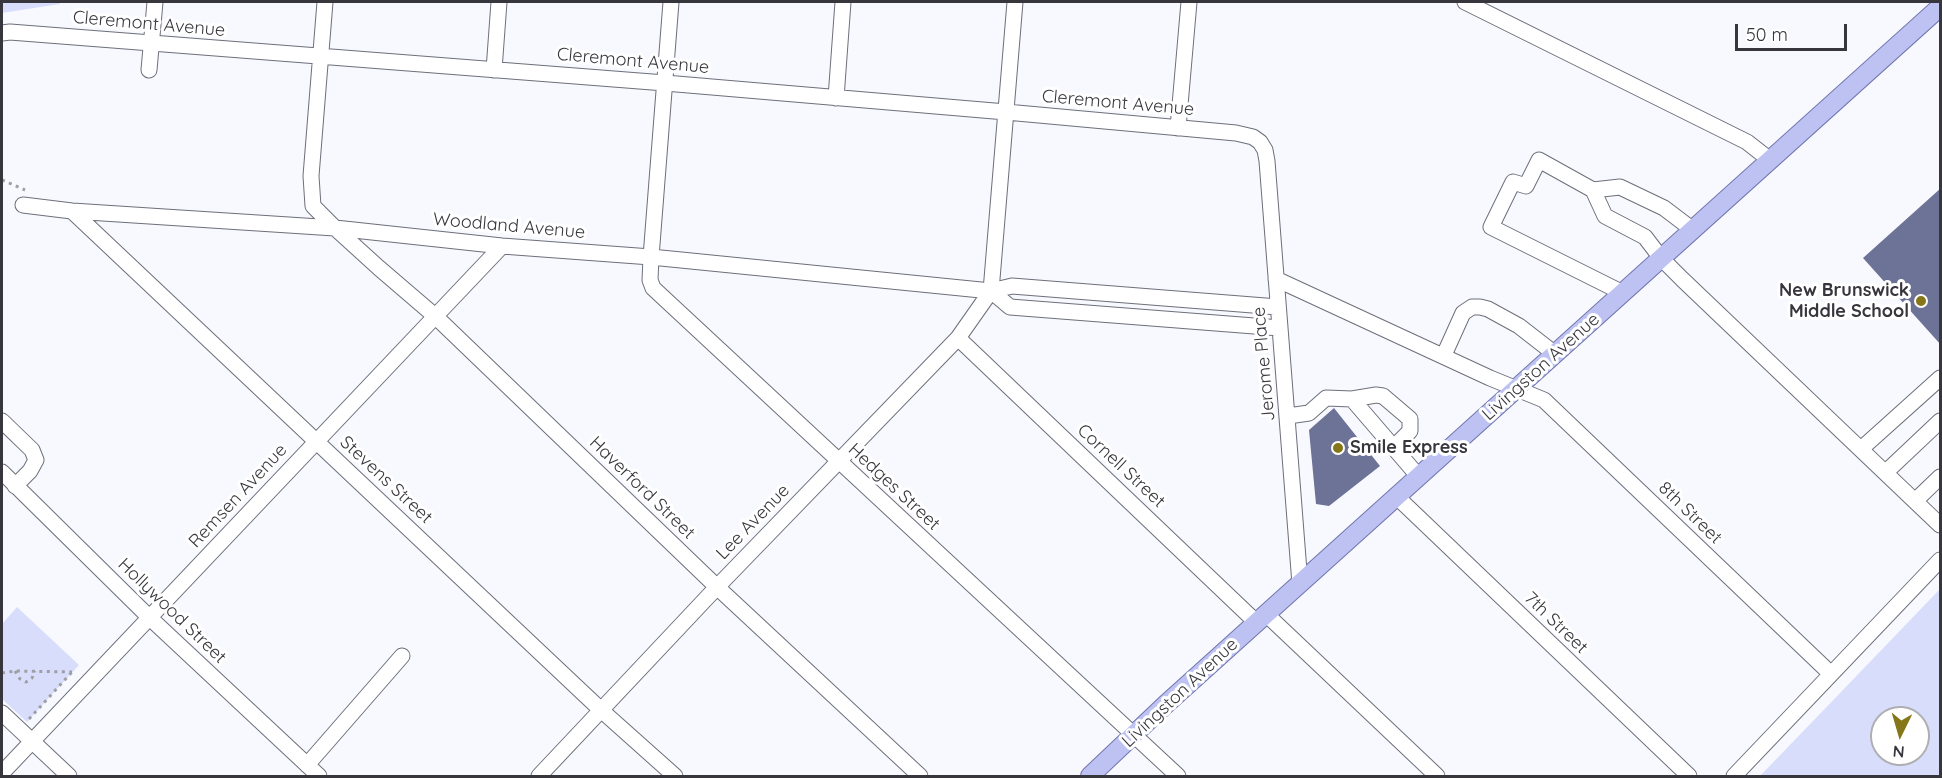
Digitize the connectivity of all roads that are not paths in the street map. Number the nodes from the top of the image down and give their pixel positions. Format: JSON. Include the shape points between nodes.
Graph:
{"nodes":[{"id":1,"x":154,"y":2,"type":"edge"},
{"id":2,"x":325,"y":2,"type":"edge"},
{"id":3,"x":499,"y":2,"type":"edge"},
{"id":4,"x":671,"y":2,"type":"edge"},
{"id":5,"x":843,"y":2,"type":"edge"},
{"id":6,"x":1015,"y":2,"type":"edge"},
{"id":7,"x":1189,"y":2,"type":"edge"},
{"id":8,"x":1465,"y":2,"type":"edge"},
{"id":9,"x":1941,"y":7,"type":"edge"},
{"id":10,"x":2,"y":33,"type":"edge"},
{"id":11,"x":151,"y":44,"type":"junction"},
{"id":12,"x":320,"y":57,"type":"junction"},
{"id":13,"x":149,"y":70,"type":"dead end"},
{"id":14,"x":494,"y":70,"type":"junction"},
{"id":15,"x":665,"y":83,"type":"junction"},
{"id":16,"x":836,"y":98,"type":"junction"},
{"id":17,"x":1006,"y":112,"type":"junction"},
{"id":18,"x":1178,"y":128,"type":"junction"},
{"id":19,"x":1260,"y":142,"type":"joint"},
{"id":20,"x":1770,"y":160,"type":"junction"},
{"id":21,"x":1593,"y":190,"type":"junction"},
{"id":22,"x":25,"y":198,"type":"road end"},
{"id":23,"x":72,"y":211,"type":"junction"},
{"id":24,"x":335,"y":228,"type":"junction"},
{"id":25,"x":1693,"y":230,"type":"junction"},
{"id":26,"x":502,"y":246,"type":"junction"},
{"id":27,"x":651,"y":257,"type":"junction"},
{"id":28,"x":1661,"y":258,"type":"junction"},
{"id":29,"x":1276,"y":279,"type":"junction"},
{"id":30,"x":991,"y":291,"type":"junction"},
{"id":31,"x":1623,"y":293,"type":"junction"},
{"id":32,"x":1278,"y":307,"type":"junction"},
{"id":33,"x":435,"y":316,"type":"junction"},
{"id":34,"x":1280,"y":328,"type":"junction"},
{"id":35,"x":958,"y":338,"type":"junction"},
{"id":36,"x":1555,"y":354,"type":"junction"},
{"id":37,"x":1444,"y":355,"type":"junction"},
{"id":38,"x":1941,"y":378,"type":"edge"},
{"id":39,"x":1517,"y":388,"type":"junction"},
{"id":40,"x":1352,"y":399,"type":"junction"},
{"id":41,"x":1287,"y":416,"type":"junction"},
{"id":42,"x":2,"y":421,"type":"edge"},
{"id":43,"x":1941,"y":422,"type":"edge"},
{"id":44,"x":316,"y":441,"type":"junction"},
{"id":45,"x":1394,"y":447,"type":"junction"},
{"id":46,"x":1862,"y":449,"type":"junction"},
{"id":47,"x":838,"y":461,"type":"junction"},
{"id":48,"x":2,"y":472,"type":"edge"},
{"id":49,"x":1886,"y":472,"type":"junction"},
{"id":50,"x":1419,"y":477,"type":"junction"},
{"id":51,"x":1941,"y":477,"type":"edge"},
{"id":52,"x":15,"y":486,"type":"junction"},
{"id":53,"x":1397,"y":497,"type":"junction"},
{"id":54,"x":1915,"y":501,"type":"junction"},
{"id":55,"x":1941,"y":525,"type":"edge"},
{"id":56,"x":1941,"y":560,"type":"edge"},
{"id":57,"x":1300,"y":584,"type":"junction"},
{"id":58,"x":717,"y":587,"type":"junction"},
{"id":59,"x":150,"y":618,"type":"junction"},
{"id":60,"x":1262,"y":618,"type":"junction"},
{"id":61,"x":402,"y":657,"type":"dead end"},
{"id":62,"x":1831,"y":674,"type":"junction"},
{"id":63,"x":602,"y":710,"type":"junction"},
{"id":64,"x":2,"y":713,"type":"edge"},
{"id":65,"x":1133,"y":735,"type":"junction"},
{"id":66,"x":31,"y":741,"type":"junction"},
{"id":67,"x":306,"y":765,"type":"junction"},
{"id":68,"x":2,"y":773,"type":"edge"},
{"id":69,"x":69,"y":777,"type":"edge"},
{"id":70,"x":319,"y":777,"type":"edge"},
{"id":71,"x":539,"y":777,"type":"edge"},
{"id":72,"x":675,"y":777,"type":"edge"},
{"id":73,"x":920,"y":777,"type":"edge"},
{"id":74,"x":1090,"y":777,"type":"edge"},
{"id":75,"x":1178,"y":777,"type":"edge"},
{"id":76,"x":1437,"y":777,"type":"edge"},
{"id":77,"x":1689,"y":777,"type":"edge"},
{"id":78,"x":1734,"y":777,"type":"edge"}],
"edges":[{"from":1,"to":11,"type":"street"},
{"from":2,"to":12,"type":"street","name":"Haverford Street"},
{"from":3,"to":14,"type":"street"},
{"from":4,"to":15,"type":"street","name":"Hedges Street"},
{"from":5,"to":16,"type":"street"},
{"from":6,"to":17,"type":"street"},
{"from":7,"to":18,"type":"street"},
{"from":8,"to":20,"type":"street","via":[[1747,142]]},
{"from":9,"to":20,"type":"main road","name":"Livingston Avenue"},
{"from":10,"to":11,"type":"street","name":"Cleremont Avenue"},
{"from":11,"to":12,"type":"street","name":"Cleremont Avenue"},
{"from":11,"to":13,"type":"street"},
{"from":12,"to":14,"type":"street","name":"Cleremont Avenue"},
{"from":12,"to":24,"type":"street","name":"Haverford Street","via":[[311,176],[314,206]]},
{"from":14,"to":15,"type":"street","name":"Cleremont Avenue"},
{"from":15,"to":16,"type":"street","name":"Cleremont Avenue"},
{"from":15,"to":27,"type":"street","name":"Hedges Street"},
{"from":16,"to":17,"type":"street","name":"Cleremont Avenue"},
{"from":17,"to":18,"type":"street","name":"Cleremont Avenue"},
{"from":17,"to":30,"type":"street"},
{"from":18,"to":19,"type":"street","name":"Cleremont Avenue","via":[[1236,133]]},
{"from":19,"to":29,"type":"street","name":"Jerome Place","via":[[1267,161]]},
{"from":20,"to":25,"type":"main road","name":"Livingston Avenue"},
{"from":21,"to":25,"type":"street","via":[[1620,188],[1664,208]]},
{"from":21,"to":28,"type":"street","via":[[1605,216],[1645,237]]},
{"from":21,"to":31,"type":"street","via":[[1539,160],[1526,186],[1513,182],[1491,227]]},
{"from":22,"to":23,"type":"street","name":"Woodland Avenue"},
{"from":23,"to":24,"type":"street","name":"Woodland Avenue"},
{"from":23,"to":44,"type":"street","name":"Stevens Street"},
{"from":24,"to":26,"type":"street","name":"Woodland Avenue"},
{"from":24,"to":33,"type":"street","name":"Haverford Street"},
{"from":25,"to":28,"type":"main road","name":"Livingston Avenue"},
{"from":26,"to":27,"type":"street","name":"Woodland Avenue"},
{"from":26,"to":33,"type":"street","name":"Remsen Avenue"},
{"from":27,"to":30,"type":"street","name":"Woodland Avenue"},
{"from":27,"to":47,"type":"street","name":"Hedges Street","via":[[653,288]]},
{"from":28,"to":31,"type":"main road","name":"Livingston Avenue"},
{"from":28,"to":46,"type":"street"},
{"from":29,"to":32,"type":"street","name":"Jerome Place"},
{"from":29,"to":37,"type":"street","name":"8th Street"},
{"from":30,"to":32,"type":"street","name":"Woodland Avenue","via":[[1012,286]]},
{"from":30,"to":34,"type":"street","name":"Woodland Avenue","via":[[1010,307]]},
{"from":30,"to":35,"type":"street","name":"Lee Avenue"},
{"from":31,"to":36,"type":"main road","name":"Livingston Avenue"},
{"from":32,"to":34,"type":"street","name":"Jerome Place"},
{"from":33,"to":44,"type":"street","name":"Remsen Avenue"},
{"from":33,"to":58,"type":"street","name":"Haverford Street"},
{"from":34,"to":41,"type":"street","name":"Jerome Place"},
{"from":35,"to":47,"type":"street","name":"Lee Avenue"},
{"from":35,"to":60,"type":"street","name":"Cornell Street"},
{"from":36,"to":37,"type":"street","via":[[1519,326],[1488,309],[1472,307],[1462,313]]},
{"from":36,"to":39,"type":"main road","name":"Livingston Avenue"},
{"from":37,"to":39,"type":"street","name":"8th Street"},
{"from":38,"to":46,"type":"street"},
{"from":39,"to":50,"type":"main road","name":"Livingston Avenue"},
{"from":39,"to":62,"type":"street","name":"8th Street","via":[[1544,400]]},
{"from":40,"to":41,"type":"street","via":[[1326,398],[1309,413]]},
{"from":40,"to":45,"type":"street"},
{"from":40,"to":45,"type":"street","via":[[1383,396],[1410,419],[1410,431]]},
{"from":41,"to":57,"type":"street","name":"Jerome Place"},
{"from":42,"to":52,"type":"street","via":[[32,450],[36,460]]},
{"from":43,"to":49,"type":"street"},
{"from":44,"to":59,"type":"street","name":"Remsen Avenue"},
{"from":44,"to":63,"type":"street","name":"Stevens Street"},
{"from":45,"to":50,"type":"street"},
{"from":46,"to":49,"type":"street"},
{"from":47,"to":58,"type":"street","name":"Lee Avenue"},
{"from":47,"to":65,"type":"street","name":"Hedges Street"},
{"from":48,"to":52,"type":"street","name":"Hollywood Street"},
{"from":49,"to":54,"type":"street"},
{"from":50,"to":53,"type":"main road","name":"Livingston Avenue"},
{"from":51,"to":54,"type":"street"},
{"from":52,"to":59,"type":"street","name":"Hollywood Street"},
{"from":53,"to":57,"type":"main road","name":"Livingston Avenue"},
{"from":53,"to":77,"type":"street","name":"7th Street"},
{"from":54,"to":55,"type":"street"},
{"from":56,"to":62,"type":"street"},
{"from":57,"to":60,"type":"main road","name":"Livingston Avenue"},
{"from":58,"to":63,"type":"street","name":"Lee Avenue"},
{"from":58,"to":73,"type":"street","name":"Haverford Street"},
{"from":59,"to":66,"type":"street","name":"Remsen Avenue"},
{"from":59,"to":67,"type":"street","name":"Hollywood Street"},
{"from":60,"to":65,"type":"main road","name":"Livingston Avenue"},
{"from":60,"to":76,"type":"street","name":"Cornell Street"},
{"from":61,"to":67,"type":"street"},
{"from":62,"to":78,"type":"street"},
{"from":63,"to":71,"type":"street","name":"Lee Avenue"},
{"from":63,"to":72,"type":"street","name":"Stevens Street"},
{"from":64,"to":66,"type":"street"},
{"from":65,"to":74,"type":"main road","name":"Livingston Avenue"},
{"from":65,"to":75,"type":"street","name":"Hedges Street"},
{"from":66,"to":68,"type":"street","name":"Remsen Avenue"},
{"from":66,"to":69,"type":"street"},
{"from":67,"to":70,"type":"street","name":"Hollywood Street"}]}
